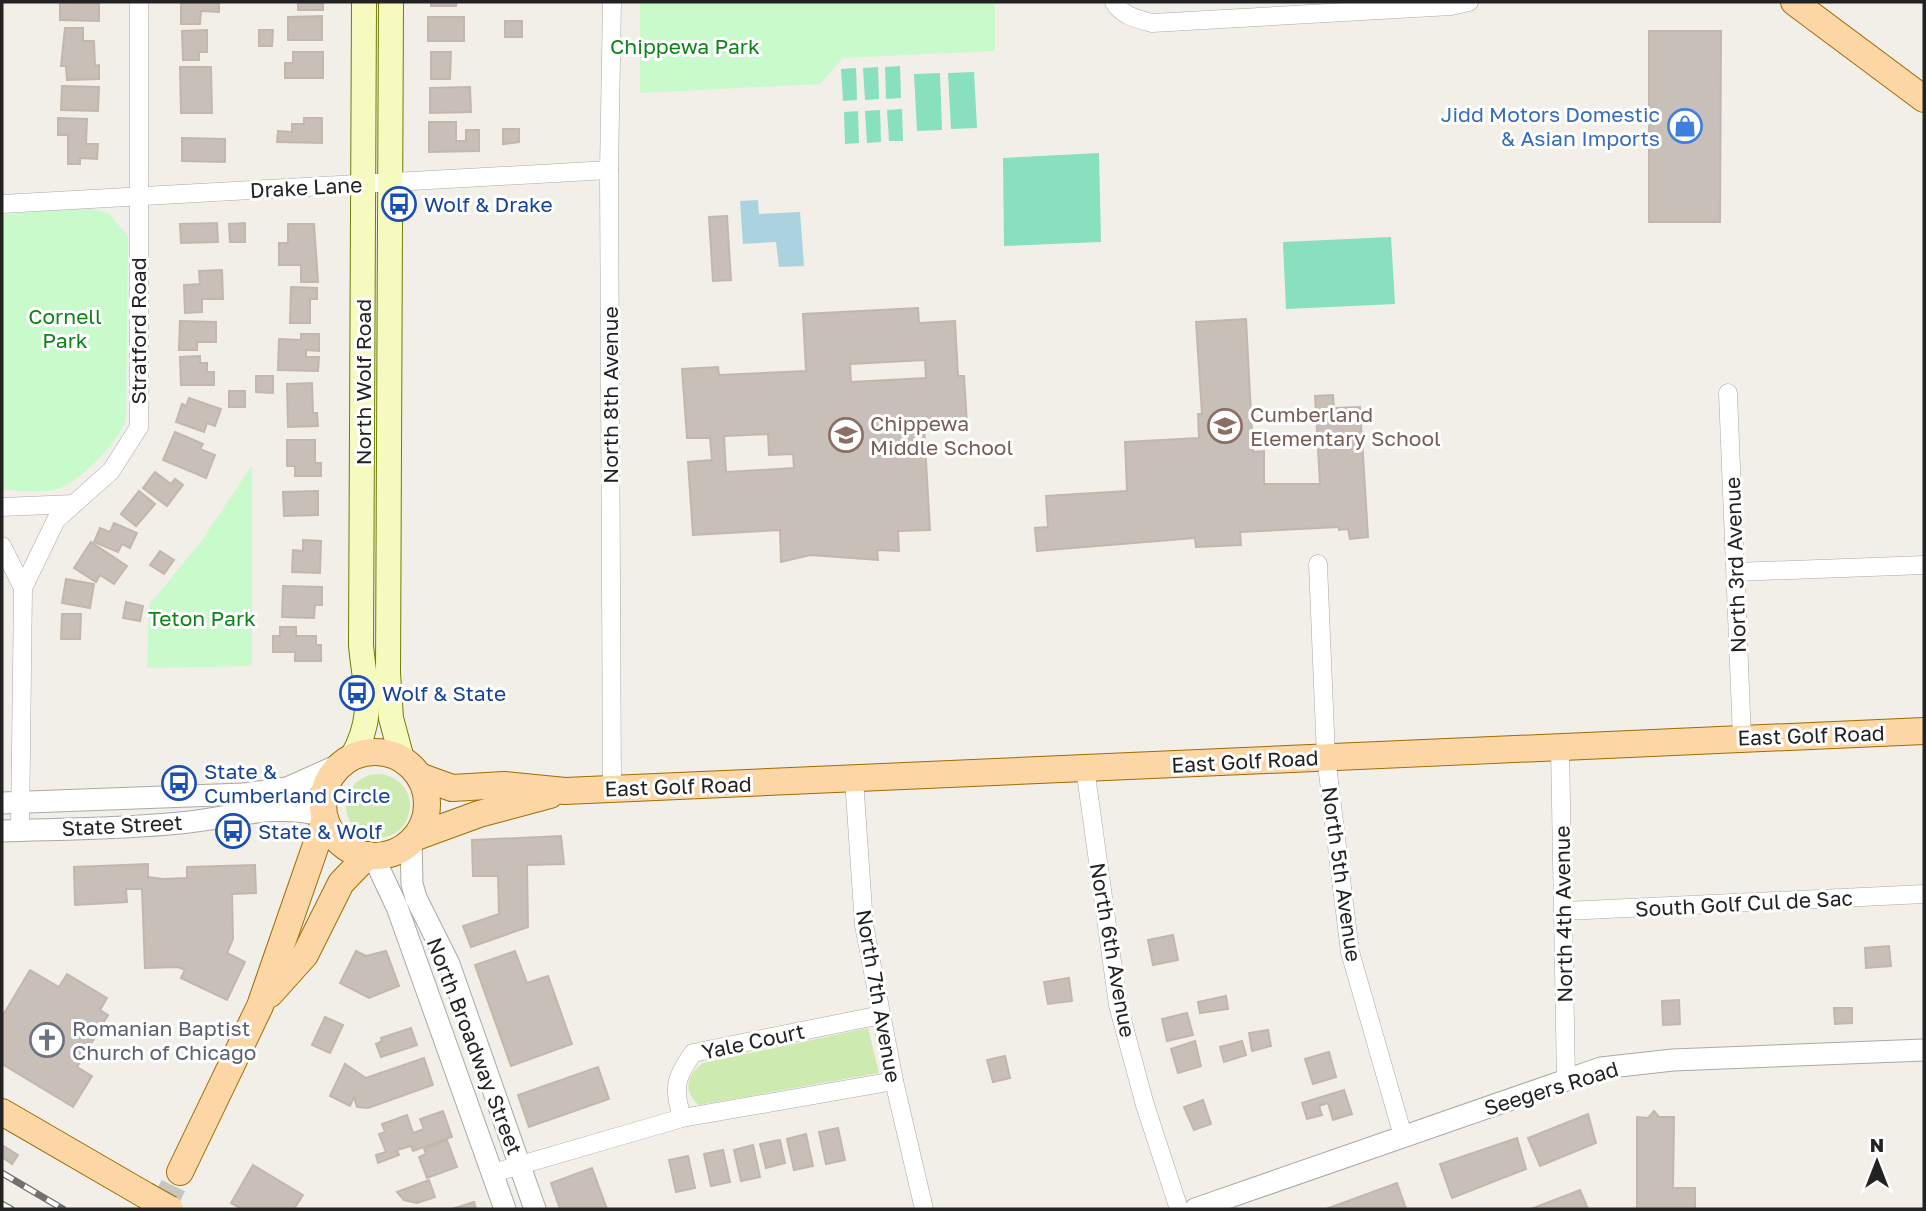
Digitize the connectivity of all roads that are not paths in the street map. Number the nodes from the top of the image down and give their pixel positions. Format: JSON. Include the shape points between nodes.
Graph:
{"nodes":[{"id":1,"x":139,"y":2,"type":"edge"},
{"id":2,"x":364,"y":2,"type":"edge"},
{"id":3,"x":391,"y":2,"type":"edge"},
{"id":4,"x":612,"y":2,"type":"edge"},
{"id":5,"x":1114,"y":2,"type":"edge"},
{"id":6,"x":1469,"y":2,"type":"edge"},
{"id":7,"x":1794,"y":2,"type":"edge"},
{"id":8,"x":1924,"y":99,"type":"edge"},
{"id":9,"x":609,"y":170,"type":"junction"},
{"id":10,"x":390,"y":183,"type":"junction"},
{"id":11,"x":364,"y":185,"type":"junction"},
{"id":12,"x":138,"y":196,"type":"junction"},
{"id":13,"x":2,"y":204,"type":"edge"},
{"id":14,"x":1728,"y":393,"type":"dead end"},
{"id":15,"x":74,"y":504,"type":"junction"},
{"id":16,"x":2,"y":507,"type":"edge"},
{"id":17,"x":2,"y":546,"type":"edge"},
{"id":18,"x":1318,"y":564,"type":"dead end"},
{"id":19,"x":1924,"y":565,"type":"edge"},
{"id":20,"x":1736,"y":572,"type":"junction"},
{"id":21,"x":23,"y":588,"type":"junction"},
{"id":22,"x":1924,"y":731,"type":"edge"},
{"id":23,"x":1742,"y":737,"type":"junction"},
{"id":24,"x":1560,"y":747,"type":"junction"},
{"id":25,"x":1326,"y":757,"type":"junction"},
{"id":26,"x":347,"y":760,"type":"junction"},
{"id":27,"x":411,"y":767,"type":"junction"},
{"id":28,"x":1085,"y":768,"type":"junction"},
{"id":29,"x":853,"y":779,"type":"junction"},
{"id":30,"x":612,"y":789,"type":"junction"},
{"id":31,"x":565,"y":791,"type":"junction"},
{"id":32,"x":11,"y":803,"type":"edge"},
{"id":33,"x":325,"y":818,"type":"junction"},
{"id":34,"x":11,"y":831,"type":"edge"},
{"id":35,"x":413,"y":840,"type":"junction"},
{"id":36,"x":370,"y":855,"type":"junction"},
{"id":37,"x":1924,"y":894,"type":"edge"},
{"id":38,"x":1565,"y":911,"type":"junction"},
{"id":39,"x":260,"y":1006,"type":"junction"},
{"id":40,"x":881,"y":1015,"type":"junction"},
{"id":41,"x":1924,"y":1049,"type":"edge"},
{"id":42,"x":1566,"y":1080,"type":"junction"},
{"id":43,"x":894,"y":1081,"type":"junction"},
{"id":44,"x":2,"y":1111,"type":"edge"},
{"id":45,"x":682,"y":1118,"type":"junction"},
{"id":46,"x":1403,"y":1136,"type":"junction"},
{"id":47,"x":520,"y":1166,"type":"junction"},
{"id":48,"x":180,"y":1171,"type":"tunnel mouth"},
{"id":49,"x":493,"y":1173,"type":"junction"},
{"id":50,"x":170,"y":1209,"type":"edge"},
{"id":51,"x":505,"y":1209,"type":"edge"},
{"id":52,"x":535,"y":1209,"type":"edge"},
{"id":53,"x":924,"y":1209,"type":"edge"},
{"id":54,"x":1179,"y":1209,"type":"edge"},
{"id":55,"x":1195,"y":1209,"type":"edge"}],
"edges":[{"from":1,"to":12,"type":"street","name":"Stratford Road"},
{"from":2,"to":11,"type":"main road","name":"North Wolf Road"},
{"from":3,"to":10,"type":"main road","name":"North Wolf Road"},
{"from":4,"to":9,"type":"street","name":"North 8th Avenue"},
{"from":5,"to":6,"type":"street","via":[[1133,18],[1152,23]]},
{"from":7,"to":8,"type":"main road"},
{"from":9,"to":10,"type":"street","name":"Drake Lane"},
{"from":9,"to":30,"type":"street","name":"North 8th Avenue"},
{"from":10,"to":11,"type":"street","name":"Drake Lane"},
{"from":10,"to":27,"type":"main road","name":"North Wolf Road","via":[[388,673],[391,718]]},
{"from":11,"to":12,"type":"street","name":"Drake Lane"},
{"from":11,"to":26,"type":"main road","name":"North Wolf Road","via":[[361,645],[369,705],[364,736]]},
{"from":12,"to":13,"type":"street","name":"Drake Lane"},
{"from":12,"to":15,"type":"street","name":"Stratford Road","via":[[139,427],[111,471]]},
{"from":14,"to":20,"type":"street","name":"North 3rd Avenue"},
{"from":15,"to":16,"type":"street"},
{"from":15,"to":21,"type":"street","name":"Stratford Road","via":[[56,520]]},
{"from":17,"to":21,"type":"street"},
{"from":18,"to":25,"type":"street","name":"North 5th Avenue"},
{"from":19,"to":20,"type":"street"},
{"from":20,"to":23,"type":"street","name":"North 3rd Avenue"},
{"from":21,"to":32,"type":"street","name":"Stratford Road"},
{"from":22,"to":23,"type":"main road","name":"East Golf Road"},
{"from":23,"to":24,"type":"main road","name":"East Golf Road"},
{"from":24,"to":25,"type":"main road","name":"East Golf Road"},
{"from":24,"to":38,"type":"street","name":"North 4th Avenue"},
{"from":25,"to":28,"type":"main road","name":"East Golf Road"},
{"from":25,"to":46,"type":"street","name":"North 5th Avenue","via":[[1350,952]]},
{"from":26,"to":27,"type":"main road","via":[[368,752],[386,753]]},
{"from":26,"to":32,"type":"street","name":"State Street","via":[[287,788]]},
{"from":26,"to":33,"type":"main road","via":[[330,778],[323,797]]},
{"from":27,"to":31,"type":"main road","name":"East Golf Road","via":[[452,788],[504,785]]},
{"from":27,"to":35,"type":"main road","via":[[426,791],[428,807]]},
{"from":28,"to":29,"type":"main road","name":"East Golf Road"},
{"from":28,"to":54,"type":"street","name":"North 6th Avenue","via":[[1118,1005]]},
{"from":29,"to":30,"type":"main road","name":"East Golf Road"},
{"from":29,"to":40,"type":"street","name":"North 7th Avenue","via":[[864,925]]},
{"from":30,"to":31,"type":"main road","name":"East Golf Road"},
{"from":31,"to":35,"type":"main road","name":"East Golf Road","via":[[479,814]]},
{"from":32,"to":34,"type":"street","name":"Stratford Road"},
{"from":33,"to":34,"type":"street","name":"State Street","via":[[268,808],[181,823]]},
{"from":33,"to":36,"type":"main road","via":[[342,843]]},
{"from":33,"to":39,"type":"main road"},
{"from":35,"to":36,"type":"main road","via":[[387,855]]},
{"from":35,"to":47,"type":"street","name":"North Broadway Street","via":[[416,898],[449,964]]},
{"from":36,"to":39,"type":"main road","via":[[341,883],[304,954]]},
{"from":36,"to":49,"type":"street","name":"North Broadway Street","via":[[397,907]]},
{"from":37,"to":38,"type":"street","name":"South Golf Cul de Sac"},
{"from":38,"to":42,"type":"street","name":"North 4th Avenue"},
{"from":39,"to":48,"type":"main road"},
{"from":40,"to":43,"type":"street","name":"North 7th Avenue"},
{"from":40,"to":45,"type":"street","name":"Yale Court","via":[[693,1053],[679,1073],[676,1096]]},
{"from":41,"to":42,"type":"street","name":"Seegers Road","via":[[1673,1060],[1610,1067]]},
{"from":42,"to":46,"type":"street","name":"Seegers Road"},
{"from":43,"to":45,"type":"street"},
{"from":43,"to":53,"type":"street","name":"North 7th Avenue"},
{"from":44,"to":50,"type":"main road","bridge":true},
{"from":45,"to":47,"type":"street"},
{"from":46,"to":55,"type":"street","name":"Seegers Road"},
{"from":47,"to":49,"type":"street"},
{"from":47,"to":52,"type":"street","name":"North Broadway Street"},
{"from":49,"to":51,"type":"street","name":"North Broadway Street"}]}
